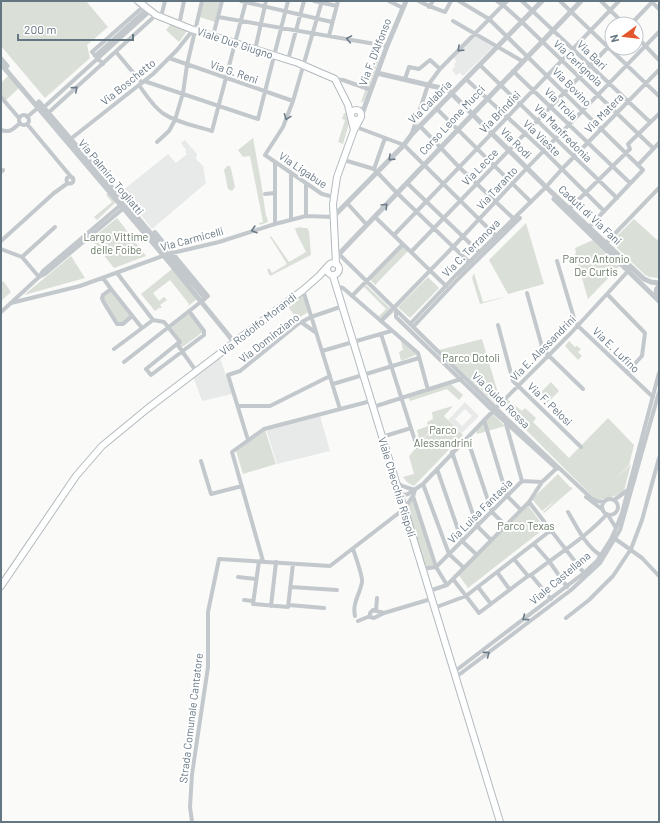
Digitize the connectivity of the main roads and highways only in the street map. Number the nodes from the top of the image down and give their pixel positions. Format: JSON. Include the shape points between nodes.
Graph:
{"nodes":[{"id":1,"x":138,"y":1,"type":"edge"},
{"id":2,"x":151,"y":10,"type":"edge"},
{"id":3,"x":335,"y":79,"type":"junction"},
{"id":4,"x":360,"y":110,"type":"junction"},
{"id":5,"x":351,"y":116,"type":"junction"},
{"id":6,"x":361,"y":116,"type":"junction"},
{"id":7,"x":355,"y":128,"type":"junction"},
{"id":8,"x":334,"y":261,"type":"junction"},
{"id":9,"x":333,"y":274,"type":"junction"},
{"id":10,"x":319,"y":276,"type":"junction"},
{"id":11,"x":340,"y":296,"type":"junction"},
{"id":12,"x":1,"y":586,"type":"edge"},
{"id":13,"x":500,"y":822,"type":"edge"}],
"edges":[{"from":1,"to":2,"type":"main road","name":"Viale Due Giugno"},
{"from":2,"to":3,"type":"main road","name":"Viale Due Giugno","via":[[194,30],[288,60]]},
{"from":3,"to":4,"type":"main road","via":[[351,106]]},
{"from":3,"to":5,"type":"main road"},
{"from":4,"to":5,"type":"main road","via":[[352,112]]},
{"from":4,"to":6,"type":"main road"},
{"from":5,"to":6,"type":"main road","via":[[356,120]]},
{"from":5,"to":7,"type":"main road"},
{"from":6,"to":7,"type":"main road","name":"Viale Checchia Rispoli"},
{"from":7,"to":8,"type":"main road","name":"Viale Checchia Rispoli","via":[[337,177],[333,207]]},
{"from":8,"to":9,"type":"main road","name":"Viale Checchia Rispoli","via":[[339,267]]},
{"from":8,"to":9,"type":"main road","name":"Viale Checchia Rispoli","via":[[327,270]]},
{"from":8,"to":10,"type":"main road","name":"Via Rodolfo Morandi"},
{"from":9,"to":10,"type":"main road","name":"Via Rodolfo Morandi"},
{"from":9,"to":11,"type":"main road","name":"Viale Checchia Rispoli"},
{"from":9,"to":11,"type":"main road","name":"Viale Checchia Rispoli"},
{"from":10,"to":12,"type":"main road","name":"Via Rodolfo Morandi","via":[[118,431],[88,460]]},
{"from":11,"to":13,"type":"main road","name":"Viale Checchia Rispoli"}]}
